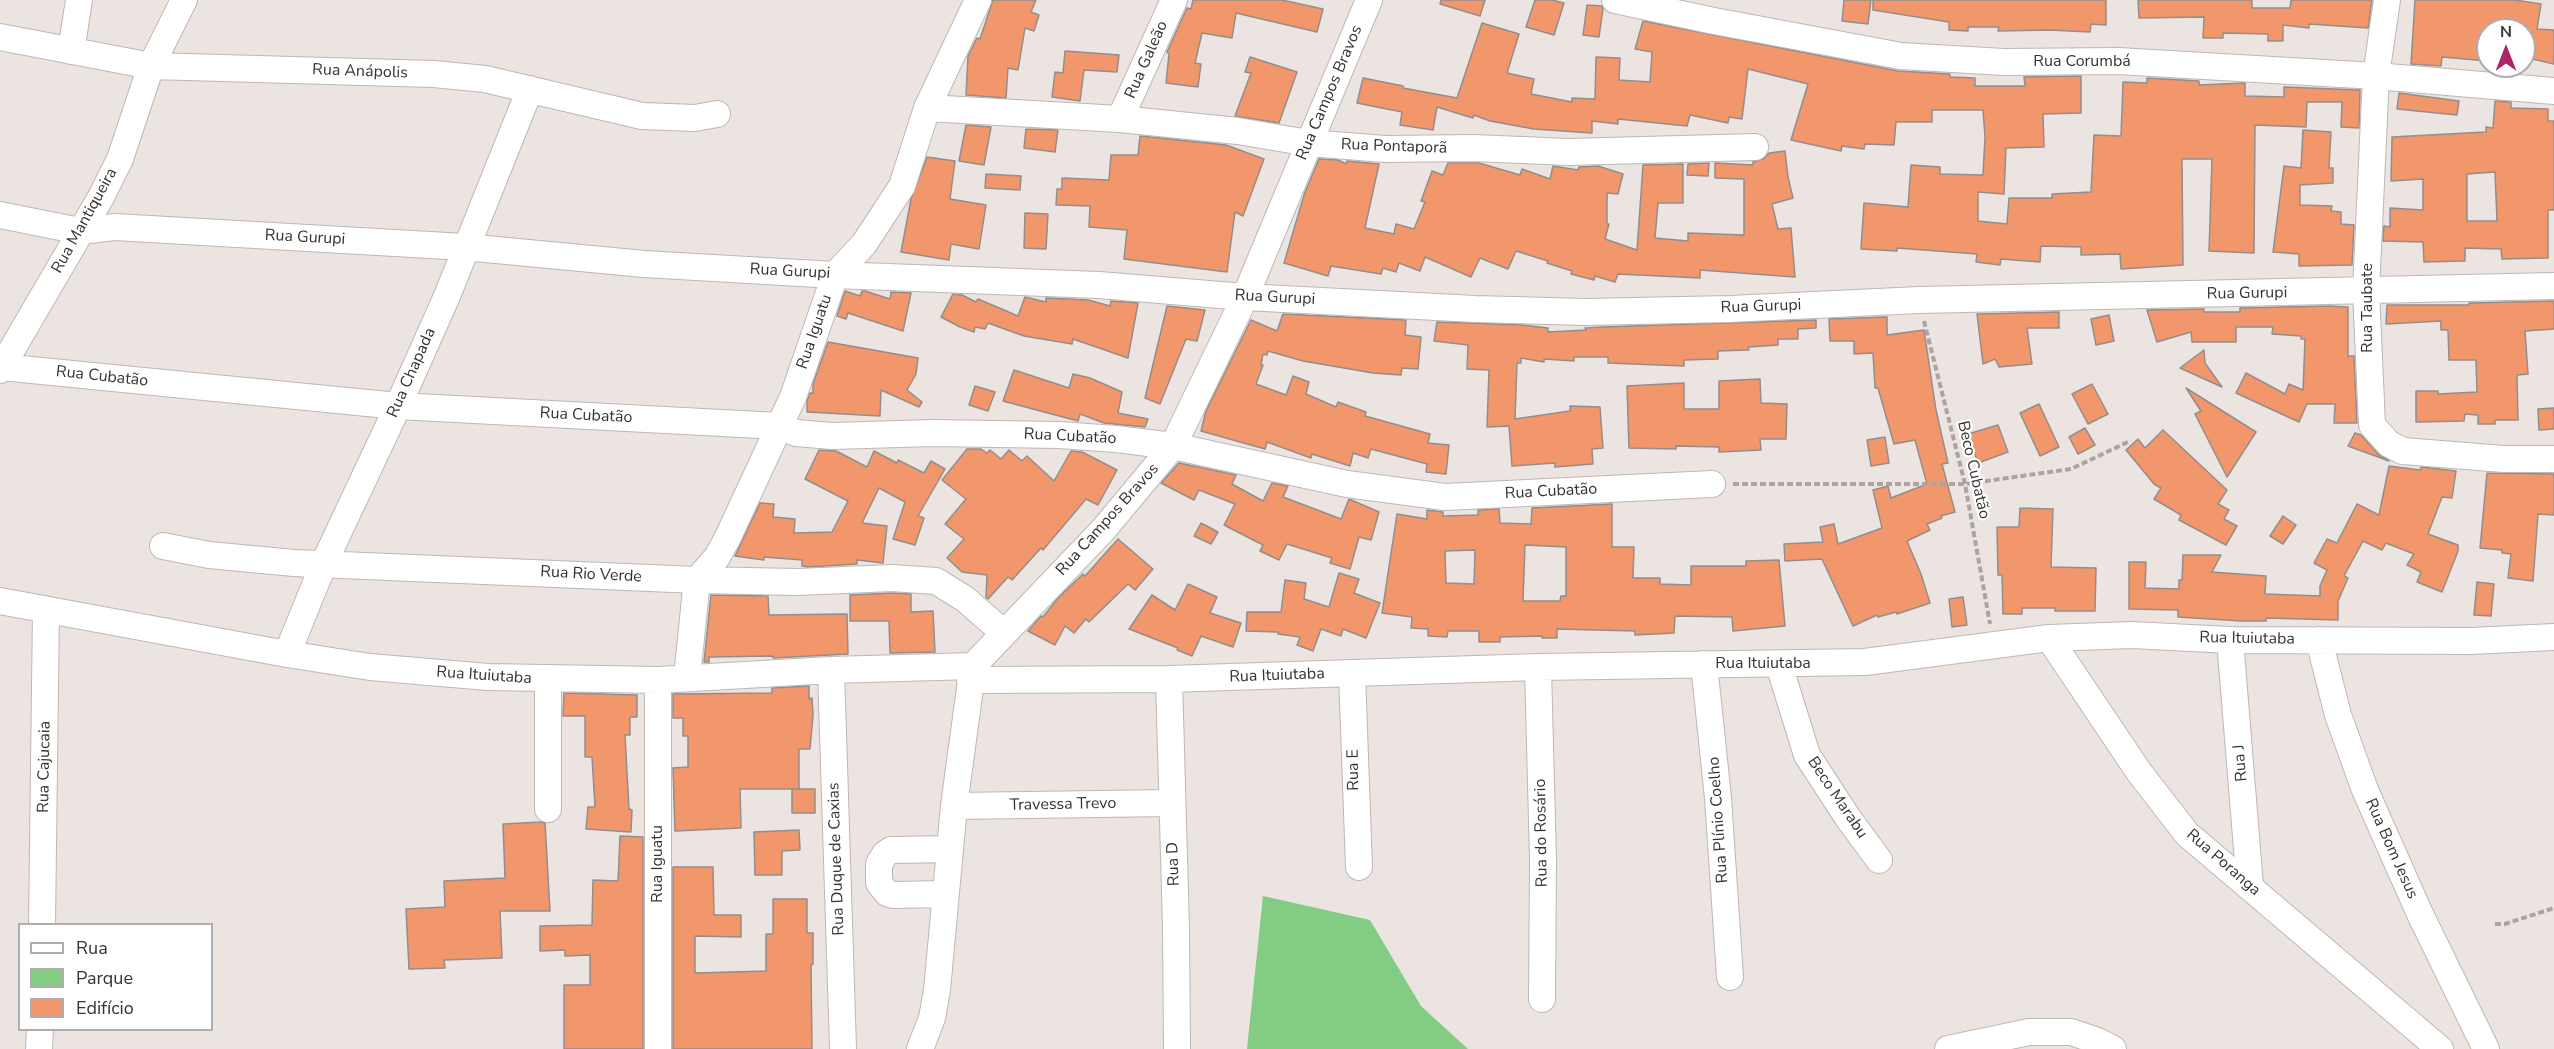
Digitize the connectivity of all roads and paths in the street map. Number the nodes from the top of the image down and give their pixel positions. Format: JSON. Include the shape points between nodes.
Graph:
{"nodes":[{"id":1,"x":79,"y":0,"type":"edge"},
{"id":2,"x":184,"y":0,"type":"edge"},
{"id":3,"x":978,"y":0,"type":"edge"},
{"id":4,"x":1174,"y":0,"type":"edge"},
{"id":5,"x":1369,"y":0,"type":"edge"},
{"id":6,"x":1615,"y":0,"type":"edge"},
{"id":7,"x":2386,"y":0,"type":"edge"},
{"id":8,"x":0,"y":37,"type":"edge"},
{"id":9,"x":71,"y":51,"type":"junction"},
{"id":10,"x":152,"y":66,"type":"junction"},
{"id":11,"x":2376,"y":76,"type":"junction"},
{"id":12,"x":530,"y":89,"type":"junction"},
{"id":13,"x":2554,"y":91,"type":"edge"},
{"id":14,"x":927,"y":108,"type":"junction"},
{"id":15,"x":717,"y":114,"type":"dead end"},
{"id":16,"x":1120,"y":119,"type":"junction"},
{"id":17,"x":1309,"y":143,"type":"junction"},
{"id":18,"x":1755,"y":147,"type":"dead end"},
{"id":19,"x":0,"y":215,"type":"edge"},
{"id":20,"x":80,"y":231,"type":"junction"},
{"id":21,"x":465,"y":247,"type":"junction"},
{"id":22,"x":835,"y":275,"type":"junction"},
{"id":23,"x":2554,"y":286,"type":"edge"},
{"id":24,"x":2366,"y":291,"type":"junction"},
{"id":25,"x":1245,"y":297,"type":"junction"},
{"id":26,"x":1919,"y":300,"type":"junction"},
{"id":27,"x":1,"y":369,"type":"edge"},
{"id":28,"x":398,"y":406,"type":"junction"},
{"id":29,"x":779,"y":426,"type":"junction"},
{"id":30,"x":2130,"y":441,"type":"dead end"},
{"id":31,"x":1173,"y":446,"type":"junction"},
{"id":32,"x":2554,"y":459,"type":"edge"},
{"id":33,"x":1712,"y":484,"type":"joint"},
{"id":34,"x":1965,"y":484,"type":"junction"},
{"id":35,"x":163,"y":546,"type":"dead end"},
{"id":36,"x":324,"y":563,"type":"junction"},
{"id":37,"x":697,"y":580,"type":"junction"},
{"id":38,"x":0,"y":601,"type":"edge"},
{"id":39,"x":46,"y":610,"type":"junction"},
{"id":40,"x":1004,"y":633,"type":"junction"},
{"id":41,"x":2049,"y":638,"type":"junction"},
{"id":42,"x":2554,"y":638,"type":"edge"},
{"id":43,"x":2230,"y":640,"type":"junction"},
{"id":44,"x":2319,"y":640,"type":"junction"},
{"id":45,"x":1993,"y":646,"type":"junction"},
{"id":46,"x":287,"y":654,"type":"junction"},
{"id":47,"x":1704,"y":664,"type":"junction"},
{"id":48,"x":1779,"y":665,"type":"junction"},
{"id":49,"x":1538,"y":667,"type":"junction"},
{"id":50,"x":831,"y":670,"type":"junction"},
{"id":51,"x":972,"y":673,"type":"junction"},
{"id":52,"x":1352,"y":674,"type":"junction"},
{"id":53,"x":687,"y":677,"type":"junction"},
{"id":54,"x":1169,"y":679,"type":"junction"},
{"id":55,"x":548,"y":680,"type":"junction"},
{"id":56,"x":658,"y":680,"type":"junction"},
{"id":57,"x":1171,"y":803,"type":"junction"},
{"id":58,"x":954,"y":806,"type":"junction"},
{"id":59,"x":548,"y":809,"type":"dead end"},
{"id":60,"x":950,"y":849,"type":"junction"},
{"id":61,"x":1879,"y":860,"type":"dead end"},
{"id":62,"x":1359,"y":867,"type":"dead end"},
{"id":63,"x":2250,"y":886,"type":"junction"},
{"id":64,"x":946,"y":894,"type":"junction"},
{"id":65,"x":2554,"y":908,"type":"edge"},
{"id":66,"x":42,"y":923,"type":"edge"},
{"id":67,"x":2495,"y":924,"type":"dead end"},
{"id":68,"x":1730,"y":977,"type":"dead end"},
{"id":69,"x":1542,"y":999,"type":"dead end"},
{"id":70,"x":40,"y":1031,"type":"edge"},
{"id":71,"x":39,"y":1049,"type":"edge"},
{"id":72,"x":658,"y":1049,"type":"edge"},
{"id":73,"x":843,"y":1049,"type":"edge"},
{"id":74,"x":920,"y":1049,"type":"edge"},
{"id":75,"x":1177,"y":1049,"type":"edge"},
{"id":76,"x":1948,"y":1049,"type":"edge"},
{"id":77,"x":2113,"y":1049,"type":"edge"},
{"id":78,"x":2440,"y":1049,"type":"edge"},
{"id":79,"x":2486,"y":1049,"type":"edge"}],
"edges":[{"from":1,"to":9,"type":"street"},
{"from":2,"to":10,"type":"street","name":"Rua Mantiqueira"},
{"from":3,"to":14,"type":"street","name":"Rua Iguatu"},
{"from":4,"to":16,"type":"street","name":"Rua Galeão"},
{"from":5,"to":17,"type":"street","name":"Rua Campos Bravos"},
{"from":6,"to":11,"type":"street","name":"Rua Corumbá","via":[[1901,56],[2004,62],[2118,61]]},
{"from":7,"to":11,"type":"street","name":"Rua Taubate"},
{"from":8,"to":9,"type":"street","name":"Rua Anápolis"},
{"from":9,"to":10,"type":"street","name":"Rua Anápolis"},
{"from":10,"to":12,"type":"street","name":"Rua Anápolis","via":[[434,74]]},
{"from":10,"to":20,"type":"street","name":"Rua Mantiqueira","via":[[120,159]]},
{"from":11,"to":13,"type":"street","name":"Rua Corumbá"},
{"from":11,"to":24,"type":"street","name":"Rua Taubate"},
{"from":12,"to":15,"type":"street","name":"Rua Anápolis","via":[[642,116],[686,118]]},
{"from":12,"to":21,"type":"street","name":"Rua Chapada"},
{"from":14,"to":16,"type":"street","name":"Rua Pontaporã"},
{"from":14,"to":22,"type":"street","name":"Rua Iguatu","via":[[902,186],[864,244]]},
{"from":16,"to":17,"type":"street","name":"Rua Pontaporã"},
{"from":17,"to":18,"type":"street","name":"Rua Pontaporã","via":[[1385,149],[1569,152]]},
{"from":17,"to":25,"type":"street","name":"Rua Campos Bravos"},
{"from":19,"to":20,"type":"street","name":"Rua Gurupi"},
{"from":20,"to":21,"type":"street","name":"Rua Gurupi","via":[[115,227]]},
{"from":20,"to":27,"type":"street","name":"Rua Mantiqueira"},
{"from":21,"to":22,"type":"street","name":"Rua Gurupi","via":[[644,264]]},
{"from":21,"to":28,"type":"street","name":"Rua Chapada"},
{"from":22,"to":25,"type":"street","name":"Rua Gurupi","via":[[1077,284]]},
{"from":22,"to":29,"type":"street","name":"Rua Iguatu","via":[[803,370]]},
{"from":23,"to":24,"type":"street","name":"Rua Gurupi"},
{"from":24,"to":26,"type":"street","name":"Rua Gurupi"},
{"from":24,"to":32,"type":"street","name":"Rua Taubate","via":[[2370,413],[2372,425],[2384,440],[2403,451]]},
{"from":25,"to":26,"type":"street","name":"Rua Gurupi","via":[[1586,312]]},
{"from":25,"to":31,"type":"street","name":"Rua Campos Bravos"},
{"from":26,"to":34,"type":"path","name":"Beco Cubatão"},
{"from":27,"to":28,"type":"street","name":"Rua Cubatão"},
{"from":28,"to":29,"type":"street","name":"Rua Cubatão"},
{"from":28,"to":36,"type":"street","name":"Rua Chapada"},
{"from":29,"to":31,"type":"street","name":"Rua Cubatão","via":[[796,433],[832,436],[1059,435]]},
{"from":29,"to":37,"type":"street","name":"Rua Iguatu","via":[[727,539]]},
{"from":30,"to":34,"type":"path","via":[[2072,469]]},
{"from":31,"to":33,"type":"street","name":"Rua Cubatão","via":[[1347,484],[1445,498]]},
{"from":31,"to":40,"type":"street","name":"Rua Campos Bravos","via":[[1103,530]]},
{"from":33,"to":34,"type":"path"},
{"from":34,"to":45,"type":"path","name":"Beco Cubatão"},
{"from":35,"to":36,"type":"street","name":"Rua Rio Verde","via":[[238,558]]},
{"from":36,"to":37,"type":"street","name":"Rua Rio Verde"},
{"from":36,"to":46,"type":"street","name":"Rua Chapada"},
{"from":37,"to":40,"type":"street","name":"Rua Rio Verde","via":[[936,581],[965,599]]},
{"from":37,"to":53,"type":"street"},
{"from":38,"to":39,"type":"street","name":"Rua Ituiutaba"},
{"from":39,"to":46,"type":"street","name":"Rua Ituiutaba"},
{"from":39,"to":66,"type":"street","name":"Rua Cajucaia"},
{"from":40,"to":51,"type":"street","name":"Rua Campos Bravos"},
{"from":41,"to":43,"type":"street","name":"Rua Ituiutaba","via":[[2132,635]]},
{"from":41,"to":45,"type":"street","name":"Rua Ituiutaba"},
{"from":41,"to":63,"type":"street","name":"Rua Poranga","via":[[2139,772],[2187,834]]},
{"from":42,"to":44,"type":"street","name":"Rua Ituiutaba"},
{"from":43,"to":44,"type":"street","name":"Rua Ituiutaba"},
{"from":43,"to":63,"type":"street","name":"Rua J"},
{"from":44,"to":79,"type":"street","name":"Rua Bom Jesus","via":[[2338,715],[2365,790]]},
{"from":45,"to":48,"type":"street","name":"Rua Ituiutaba","via":[[1865,662]]},
{"from":46,"to":55,"type":"street","name":"Rua Ituiutaba","via":[[370,667]]},
{"from":47,"to":48,"type":"street","name":"Rua Ituiutaba"},
{"from":47,"to":49,"type":"street","name":"Rua Ituiutaba"},
{"from":47,"to":68,"type":"street","name":"Rua Plínio Coelho"},
{"from":48,"to":61,"type":"street","name":"Beco Marabu","via":[[1807,755]]},
{"from":49,"to":52,"type":"street","name":"Rua Ituiutaba"},
{"from":49,"to":69,"type":"street","name":"Rua do Rosário"},
{"from":50,"to":51,"type":"street","name":"Rua Ituiutaba"},
{"from":50,"to":53,"type":"street","name":"Rua Ituiutaba"},
{"from":50,"to":73,"type":"street","name":"Rua Duque de Caxias"},
{"from":51,"to":54,"type":"street","name":"Rua Ituiutaba"},
{"from":51,"to":58,"type":"street"},
{"from":52,"to":54,"type":"street","name":"Rua Ituiutaba"},
{"from":52,"to":62,"type":"street","name":"Rua E"},
{"from":53,"to":56,"type":"street","name":"Rua Ituiutaba"},
{"from":54,"to":57,"type":"street","name":"Rua D"},
{"from":55,"to":56,"type":"street","name":"Rua Ituiutaba"},
{"from":55,"to":59,"type":"street"},
{"from":56,"to":72,"type":"street","name":"Rua Iguatu"},
{"from":57,"to":58,"type":"street","name":"Travessa Trevo"},
{"from":57,"to":75,"type":"street","name":"Rua D"},
{"from":58,"to":60,"type":"street"},
{"from":60,"to":64,"type":"street"},
{"from":60,"to":64,"type":"street","via":[[891,850],[879,864],[879,883],[893,895]]},
{"from":63,"to":78,"type":"street","name":"Rua Poranga"},
{"from":64,"to":74,"type":"street","via":[[932,1018]]},
{"from":65,"to":67,"type":"path"},
{"from":70,"to":71,"type":"street"},
{"from":76,"to":77,"type":"street","via":[[2029,1032],[2071,1032]]}]}
